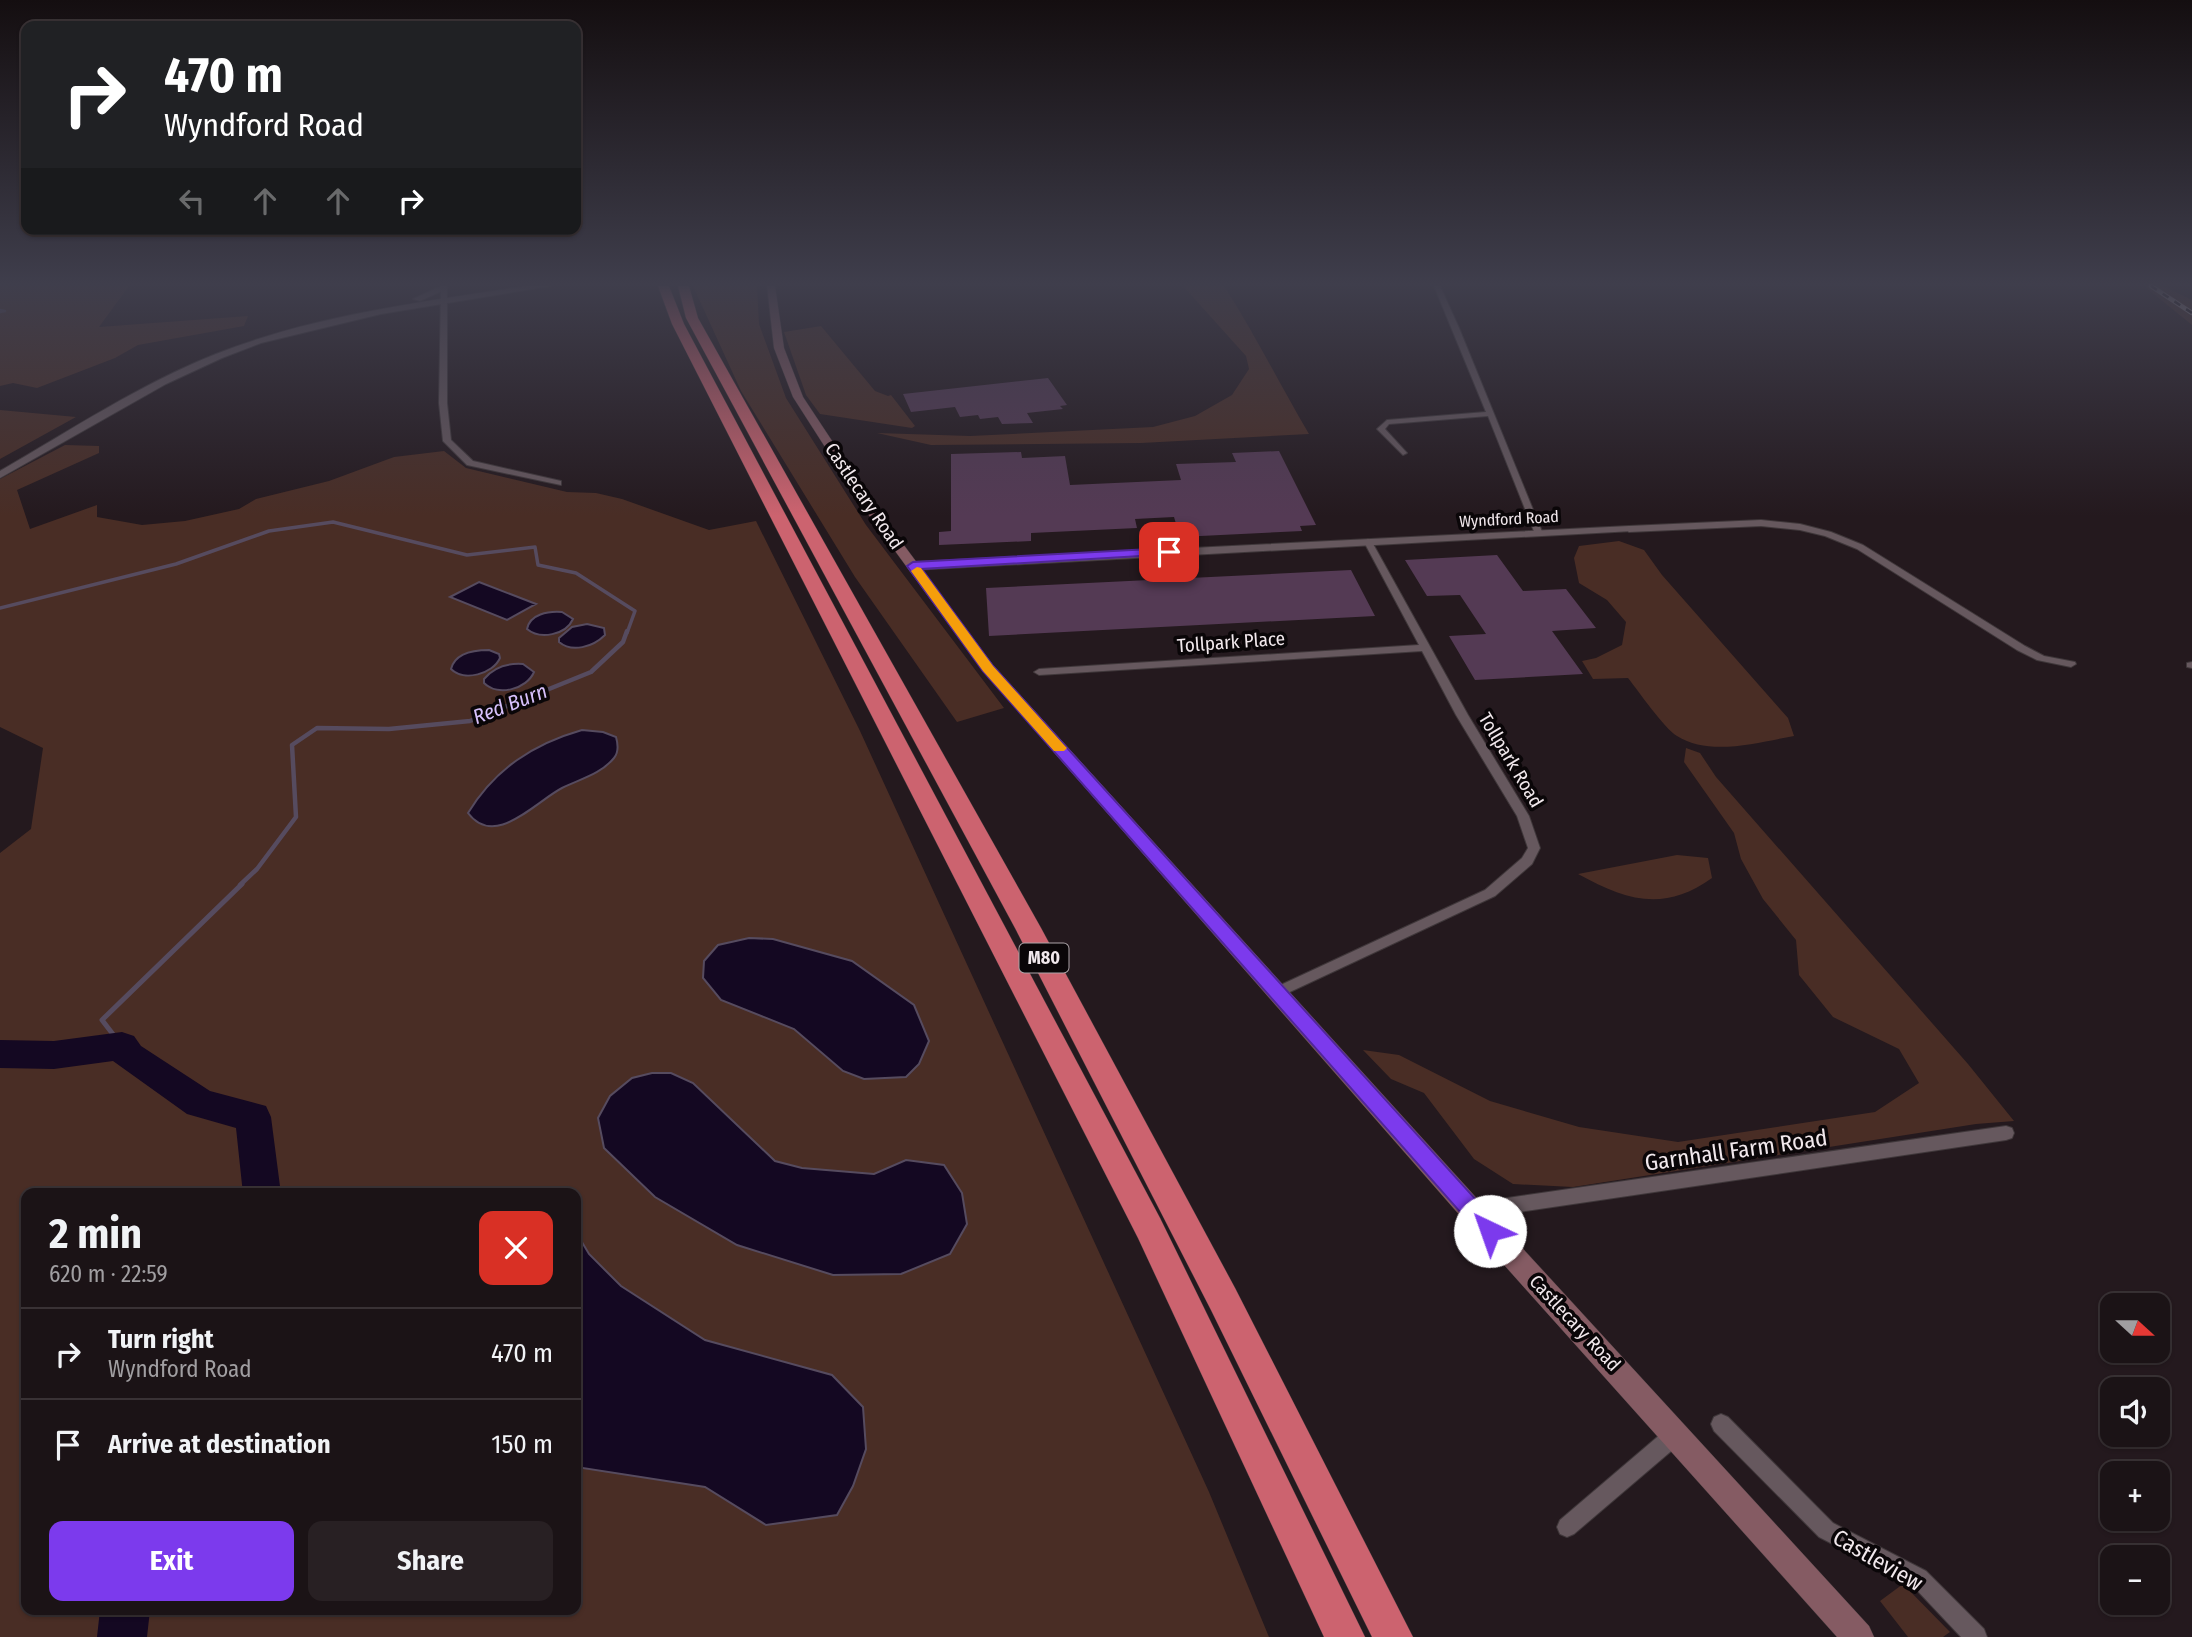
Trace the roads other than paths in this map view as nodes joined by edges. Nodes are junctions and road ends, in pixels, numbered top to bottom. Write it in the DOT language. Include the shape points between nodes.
graph roads {
  1 [pos="190,362"];
  2 [pos="205,362"];
  3 [pos="445,362"];
  4 [pos="698,362"];
  5 [pos="716,362"];
  6 [pos="785,362"];
  7 [pos="1469,362"];
  8 [pos="1491,414"];
  9 [pos="1403,453"];
  10 [pos="0,465"];
  11 [pos="0,475"];
  12 [pos="558,483"];
  13 [pos="1629,529"];
  14 [pos="1539,534"];
  15 [pos="1368,542"];
  16 [pos="913,566"];
  17 [pos="1426,648"];
  18 [pos="2070,664"];
  19 [pos="1039,672"];
  20 [pos="1277,993"];
  21 [pos="2006,1133"];
  22 [pos="1472,1211"];
  23 [pos="1721,1424"];
  24 [pos="1676,1434"];
  25 [pos="1567,1527"];
  26 [pos="1345,1637"];
  27 [pos="1393,1637"];
  28 [pos="1858,1637"];
  29 [pos="1976,1637"];
  1 -- 10 [label="street"];
  2 -- 11 [label="street"];
  3 -- 12 [label="street" via="447,441 470,463"];
  4 -- 26 [label="highway, M80" via="1149,1228"];
  5 -- 27 [label="highway, M80" via="1028,928"];
  6 -- 16 [label="main road, Castlecary Road" via="798,397"];
  7 -- 8 [label="street"];
  8 -- 9 [label="street" via="1387,422 1381,429"];
  8 -- 14 [label="street"];
  13 -- 14 [label="street, Wyndford Road"];
  13 -- 18 [label="street, Wyndford Road" via="1761,523 1828,534 1860,547 2021,648"];
  14 -- 15 [label="street, Wyndford Road"];
  15 -- 16 [label="street, Wyndford Road"];
  15 -- 17 [label="street, Tollpark Road"];
  16 -- 20 [label="main road, Castlecary Road" via="988,668"];
  17 -- 19 [label="street, Tollpark Place"];
  17 -- 20 [label="street, Tollpark Road" via="1523,816 1534,848 1527,861 1490,893"];
  20 -- 22 [label="main road, Castlecary Road"];
  21 -- 22 [label="street, Garnhall Farm Road"];
  22 -- 24 [label="main road, Castlecary Road"];
  23 -- 29 [label="street, Castleview" via="1826,1530 1919,1578"];
  24 -- 25 [label="street"];
  24 -- 28 [label="main road, Castlecary Road"];
}
